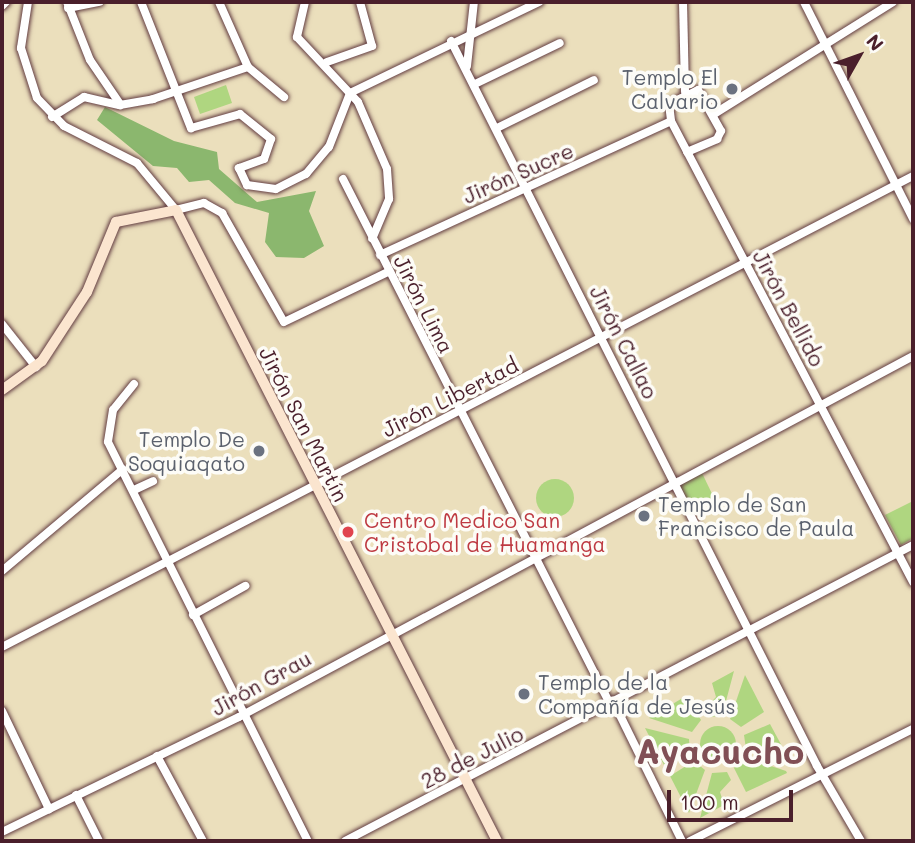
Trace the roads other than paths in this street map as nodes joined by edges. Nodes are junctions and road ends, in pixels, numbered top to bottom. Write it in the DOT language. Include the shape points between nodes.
graph roads {
  1 [pos="6,2"];
  2 [pos="28,2"];
  3 [pos="66,2"];
  4 [pos="99,2"];
  5 [pos="141,2"];
  6 [pos="219,2"];
  7 [pos="305,2"];
  8 [pos="360,2"];
  9 [pos="474,2"];
  10 [pos="539,2"];
  11 [pos="683,2"];
  12 [pos="804,2"];
  13 [pos="893,2"];
  14 [pos="2,6"];
  15 [pos="70,12"];
  16 [pos="475,30"];
  17 [pos="824,40"];
  18 [pos="451,41"];
  19 [pos="560,43"];
  20 [pos="327,62"];
  21 [pos="467,66"];
  22 [pos="248,67"];
  23 [pos="594,80"];
  24 [pos="475,84"];
  25 [pos="685,92"];
  26 [pos="350,93"];
  27 [pos="174,94"];
  28 [pos="284,97"];
  29 [pos="120,105"];
  30 [pos="715,114"];
  31 [pos="52,117"];
  32 [pos="671,121"];
  33 [pos="497,128"];
  34 [pos="687,152"];
  35 [pos="913,176"];
  36 [pos="343,179"];
  37 [pos="896,185"];
  38 [pos="528,190"];
  39 [pos="176,210"];
  40 [pos="913,219"];
  41 [pos="372,239"];
  42 [pos="380,256"];
  43 [pos="745,265"];
  44 [pos="388,272"];
  45 [pos="2,324"];
  46 [pos="602,338"];
  47 [pos="913,356"];
  48 [pos="36,366"];
  49 [pos="135,384"];
  50 [pos="2,390"];
  51 [pos="821,406"];
  52 [pos="460,413"];
  53 [pos="123,468"];
  54 [pos="153,481"];
  55 [pos="677,484"];
  56 [pos="315,487"];
  57 [pos="134,490"];
  58 [pos="913,545"];
  59 [pos="898,554"];
  60 [pos="534,558"];
  61 [pos="169,561"];
  62 [pos="2,571"];
  63 [pos="913,582"];
  64 [pos="245,586"];
  65 [pos="193,615"];
  66 [pos="389,634"];
  67 [pos="750,634"];
  68 [pos="2,647"];
  69 [pos="613,706"];
  70 [pos="2,710"];
  71 [pos="243,713"];
  72 [pos="913,729"];
  73 [pos="157,756"];
  74 [pos="823,772"];
  75 [pos="466,779"];
  76 [pos="76,795"];
  77 [pos="49,808"];
  78 [pos="2,832"];
  79 [pos="99,841"];
  80 [pos="203,841"];
  81 [pos="308,841"];
  82 [pos="345,841"];
  83 [pos="497,841"];
  84 [pos="682,841"];
  85 [pos="690,841"];
  86 [pos="861,841"];
  1 -- 14 [label="street"];
  2 -- 31 [label="street" via="21,48 25,73"];
  3 -- 15 [label="street"];
  4 -- 15 [label="street"];
  5 -- 27 [label="street"];
  6 -- 22 [label="street"];
  7 -- 20 [label="street" via="297,37"];
  8 -- 20 [label="street" via="372,46"];
  9 -- 16 [label="street"];
  10 -- 16 [label="street"];
  11 -- 25 [label="street"];
  12 -- 17 [label="street"];
  13 -- 17 [label="street"];
  15 -- 29 [label="street" via="100,78"];
  16 -- 18 [label="street"];
  16 -- 21 [label="street"];
  17 -- 30 [label="street"];
  17 -- 37 [label="street"];
  18 -- 21 [label="street, Jirón Callao"];
  18 -- 26 [label="street"];
  19 -- 24 [label="street"];
  20 -- 26 [label="street"];
  21 -- 24 [label="street, Jirón Callao"];
  22 -- 27 [label="street"];
  22 -- 28 [label="street"];
  23 -- 33 [label="street"];
  24 -- 33 [label="street, Jirón Callao"];
  25 -- 30 [label="street" via="698,90"];
  25 -- 32 [label="street" via="669,104"];
  26 -- 27 [label="street" via="329,147 306,174 276,189 241,181 239,168 271,150 267,134 235,114 191,128"];
  26 -- 41 [label="street" via="387,169 389,199"];
  27 -- 29 [label="street"];
  29 -- 31 [label="street" via="84,97"];
  30 -- 34 [label="street" via="717,139"];
  31 -- 39 [label="street" via="137,163"];
  32 -- 34 [label="street, Jirón Bellido"];
  32 -- 38 [label="street, Jirón Sucre"];
  33 -- 38 [label="street, Jirón Callao"];
  34 -- 43 [label="street, Jirón Bellido"];
  35 -- 37 [label="street, Jirón Libertad"];
  36 -- 41 [label="street, Jirón Lima"];
  37 -- 40 [label="street"];
  37 -- 43 [label="street, Jirón Libertad"];
  38 -- 42 [label="street, Jirón Sucre"];
  38 -- 46 [label="street, Jirón Callao"];
  39 -- 44 [label="street" via="204,203 222,212 284,322"];
  39 -- 48 [label="street" via="116,222 87,292"];
  39 -- 56 [label="street, Jirón San Martín"];
  41 -- 42 [label="street, Jirón Lima"];
  42 -- 44 [label="street, Jirón Lima"];
  43 -- 46 [label="street, Jirón Libertad"];
  43 -- 51 [label="street, Jirón Bellido"];
  44 -- 52 [label="street, Jirón Lima"];
  45 -- 48 [label="street"];
  46 -- 52 [label="street, Jirón Libertad"];
  46 -- 55 [label="street, Jirón Callao"];
  47 -- 51 [label="street, Jirón Grau"];
  48 -- 50 [label="street"];
  49 -- 53 [label="street" via="106,428"];
  51 -- 55 [label="street, Jirón Grau"];
  51 -- 59 [label="street, Jirón Bellido"];
  52 -- 56 [label="street, Jirón Libertad"];
  52 -- 60 [label="street, Jirón Lima"];
  53 -- 57 [label="street"];
  53 -- 62 [label="street"];
  54 -- 57 [label="street"];
  55 -- 60 [label="street, Jirón Grau"];
  55 -- 67 [label="street, Jirón Callao"];
  56 -- 61 [label="street, Jirón Libertad"];
  56 -- 66 [label="street, Jirón San Martín"];
  57 -- 61 [label="street"];
  58 -- 59 [label="street, 28 de Julio"];
  59 -- 63 [label="street, Jirón Bellido"];
  59 -- 67 [label="street, 28 de Julio"];
  60 -- 66 [label="street, Jirón Grau"];
  60 -- 69 [label="street, Jirón Lima"];
  61 -- 65 [label="street"];
  61 -- 68 [label="street, Jirón Libertad"];
  64 -- 65 [label="street"];
  65 -- 71 [label="street"];
  66 -- 71 [label="street, Jirón Grau"];
  66 -- 75 [label="street, Jirón San Martín"];
  67 -- 69 [label="street, 28 de Julio"];
  67 -- 74 [label="street, Jirón Callao"];
  69 -- 75 [label="street, 28 de Julio"];
  69 -- 84 [label="street, Jirón Lima"];
  70 -- 77 [label="street"];
  71 -- 73 [label="street, Jirón Grau"];
  71 -- 81 [label="street"];
  72 -- 74 [label="street"];
  73 -- 76 [label="street, Jirón Grau"];
  73 -- 80 [label="street"];
  74 -- 85 [label="street"];
  74 -- 86 [label="street, Jirón Callao"];
  75 -- 82 [label="street, 28 de Julio"];
  75 -- 83 [label="street, Jirón San Martín"];
  76 -- 77 [label="street, Jirón Grau"];
  76 -- 79 [label="street"];
  77 -- 78 [label="street, Jirón Grau"];
}
